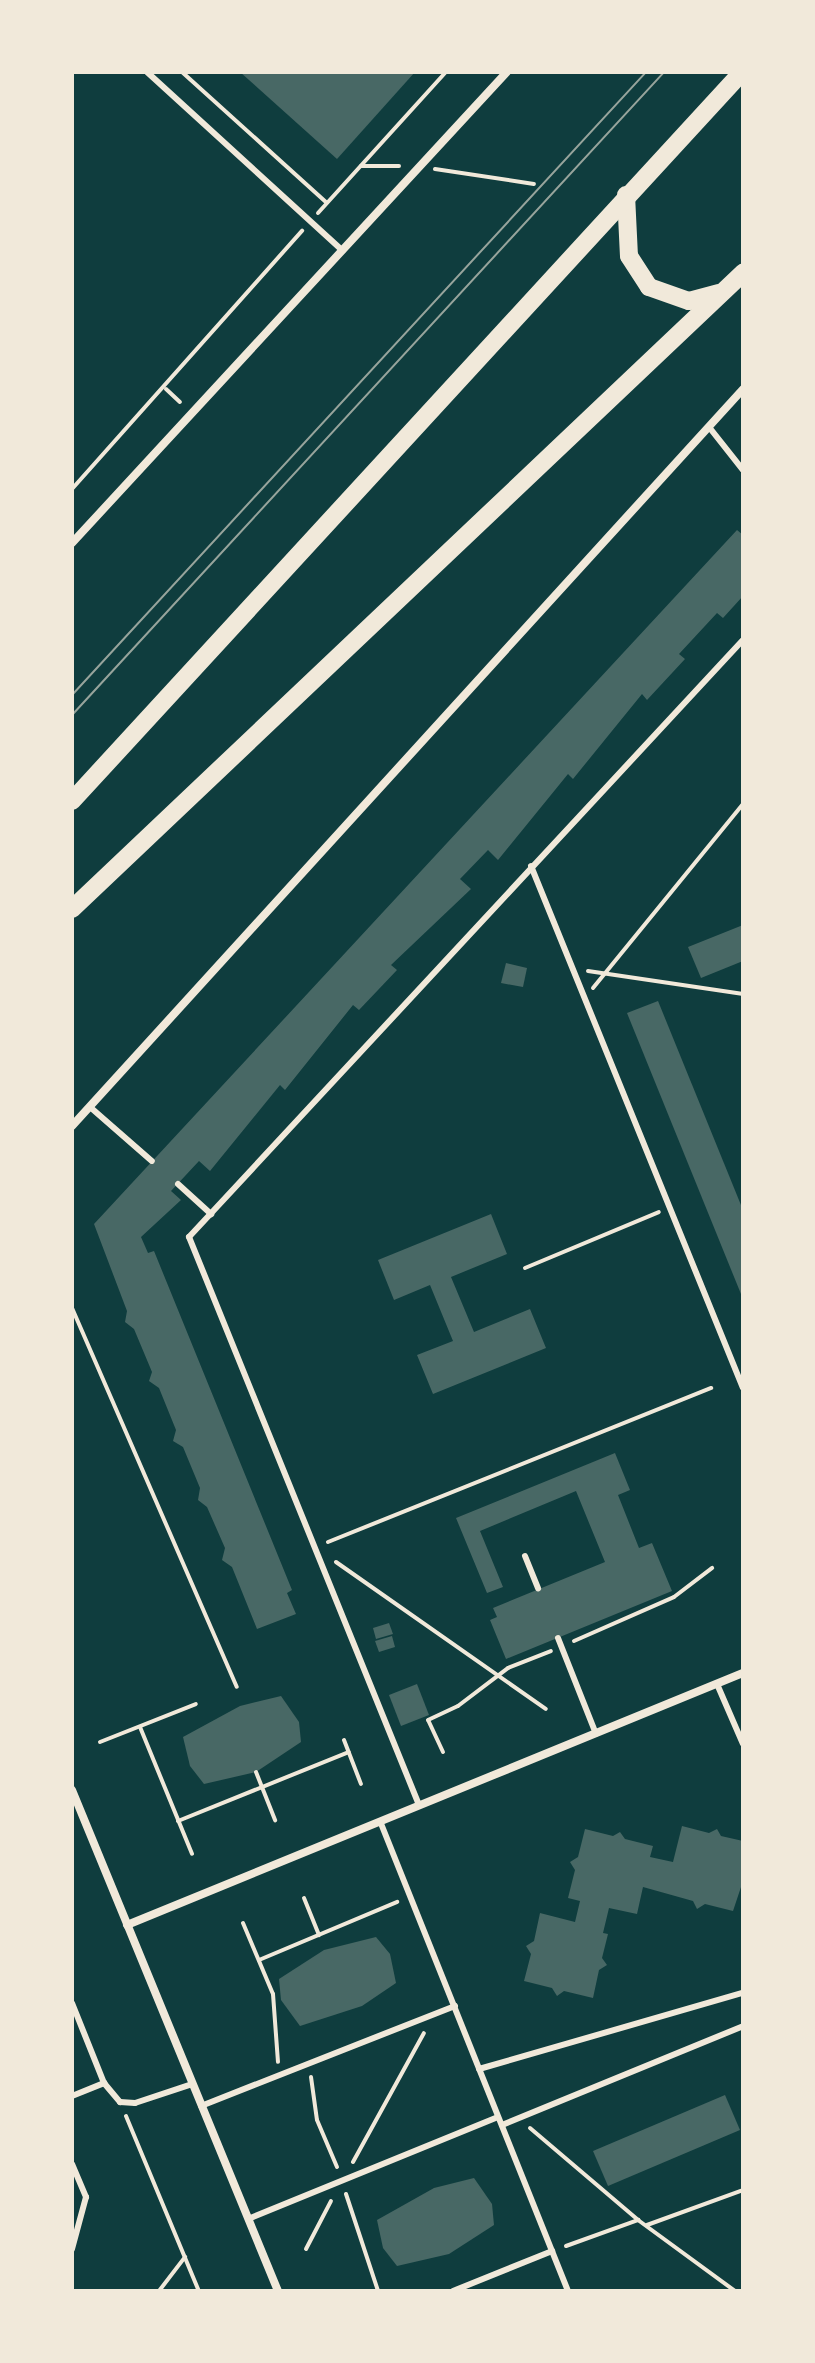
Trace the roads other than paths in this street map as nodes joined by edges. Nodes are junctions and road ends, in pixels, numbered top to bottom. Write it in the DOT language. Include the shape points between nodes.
graph roads {
  1 [pos="147,72"];
  2 [pos="507,72"];
  3 [pos="742,72"];
  4 [pos="626,195"];
  5 [pos="343,251"];
  6 [pos="743,273"];
  7 [pos="723,292"];
  8 [pos="742,393"];
  9 [pos="709,427"];
  10 [pos="743,470"];
  11 [pos="72,543"];
  12 [pos="743,640"];
  13 [pos="72,801"];
  14 [pos="531,866"];
  15 [pos="72,909"];
  16 [pos="90,1107"];
  17 [pos="72,1126"];
  18 [pos="152,1161"];
  19 [pos="178,1184"];
  20 [pos="211,1214"];
  21 [pos="743,1388"];
  22 [pos="525,1556"];
  23 [pos="538,1589"];
  24 [pos="558,1638"];
  25 [pos="743,1673"];
  26 [pos="717,1684"];
  27 [pos="596,1734"];
  28 [pos="743,1744"];
  29 [pos="72,1790"];
  30 [pos="419,1805"];
  31 [pos="380,1821"];
  32 [pos="127,1925"];
  33 [pos="743,1993"];
  34 [pos="72,2003"];
  35 [pos="455,2006"];
  36 [pos="743,2026"];
  37 [pos="479,2069"];
  38 [pos="104,2083"];
  39 [pos="192,2084"];
  40 [pos="72,2096"];
  41 [pos="201,2106"];
  42 [pos="498,2117"];
  43 [pos="502,2125"];
  44 [pos="72,2164"];
  45 [pos="248,2219"];
  46 [pos="72,2249"];
  47 [pos="552,2251"];
  48 [pos="278,2291"];
  49 [pos="453,2291"];
  50 [pos="568,2291"];
  1 -- 5 [label="lane"];
  2 -- 5 [label="street"];
  3 -- 4 [label="main road"];
  4 -- 7 [label="main road" via="629,256 649,287 689,301"];
  4 -- 13 [label="main road"];
  5 -- 11 [label="street"];
  6 -- 7 [label="main road"];
  7 -- 15 [label="main road"];
  8 -- 9 [label="street"];
  9 -- 10 [label="lane"];
  9 -- 16 [label="street"];
  12 -- 14 [label="lane"];
  14 -- 20 [label="lane"];
  14 -- 21 [label="lane"];
  16 -- 17 [label="street"];
  16 -- 18 [label="lane"];
  19 -- 20 [label="lane"];
  20 -- 30 [label="lane" via="189,1237"];
  22 -- 23 [label="lane"];
  24 -- 27 [label="lane"];
  25 -- 26 [label="street"];
  26 -- 27 [label="street"];
  26 -- 28 [label="lane"];
  27 -- 30 [label="street"];
  29 -- 32 [label="street"];
  30 -- 31 [label="street"];
  31 -- 32 [label="street"];
  31 -- 35 [label="lane"];
  32 -- 39 [label="street"];
  33 -- 37 [label="lane"];
  34 -- 38 [label="lane"];
  35 -- 37 [label="lane"];
  35 -- 41 [label="lane"];
  36 -- 43 [label="lane"];
  37 -- 42 [label="lane"];
  38 -- 39 [label="lane" via="120,2102 135,2103"];
  38 -- 40 [label="lane"];
  39 -- 41 [label="street"];
  41 -- 45 [label="street"];
  42 -- 43 [label="lane"];
  42 -- 45 [label="lane"];
  43 -- 47 [label="lane"];
  44 -- 46 [label="lane" via="86,2197"];
  45 -- 48 [label="street"];
  47 -- 49 [label="lane"];
  47 -- 50 [label="lane"];
}
